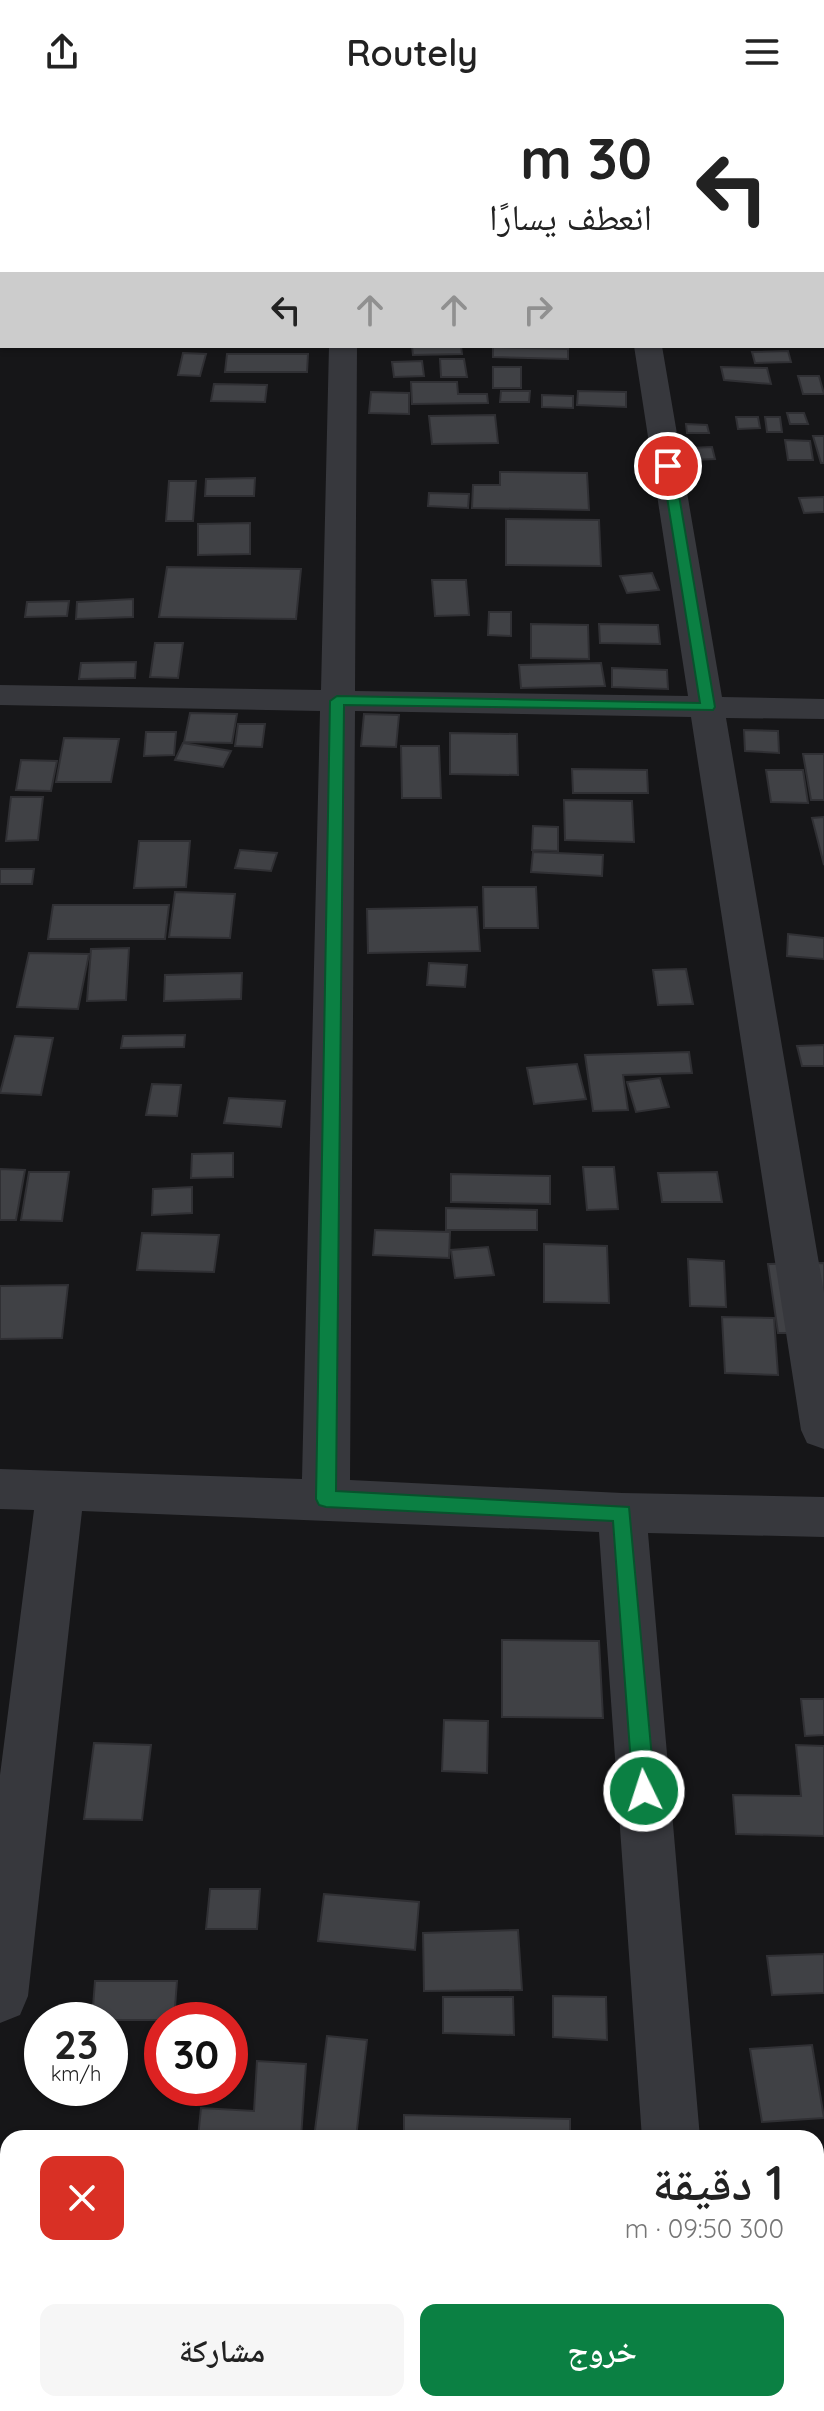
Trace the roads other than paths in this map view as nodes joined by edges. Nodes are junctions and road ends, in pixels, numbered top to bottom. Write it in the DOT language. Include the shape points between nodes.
graph roads {
  1 [pos="343,348"];
  2 [pos="648,348"];
  3 [pos="0,695"];
  4 [pos="337,701"];
  5 [pos="708,707"];
  6 [pos="824,709"];
  7 [pos="824,1430"];
  8 [pos="0,1489"];
  9 [pos="60,1492"];
  10 [pos="326,1499"];
  11 [pos="622,1513"];
  12 [pos="824,1517"];
  13 [pos="0,1996"];
  14 [pos="670,2130"];
  1 -- 4 [label="street"];
  2 -- 5 [label="street"];
  3 -- 4 [label="street"];
  4 -- 5 [label="street"];
  4 -- 10 [label="street"];
  5 -- 6 [label="street"];
  5 -- 7 [label="street"];
  8 -- 9 [label="street"];
  9 -- 10 [label="street"];
  9 -- 13 [label="street"];
  10 -- 11 [label="street"];
  11 -- 12 [label="street"];
  11 -- 14 [label="street"];
}
